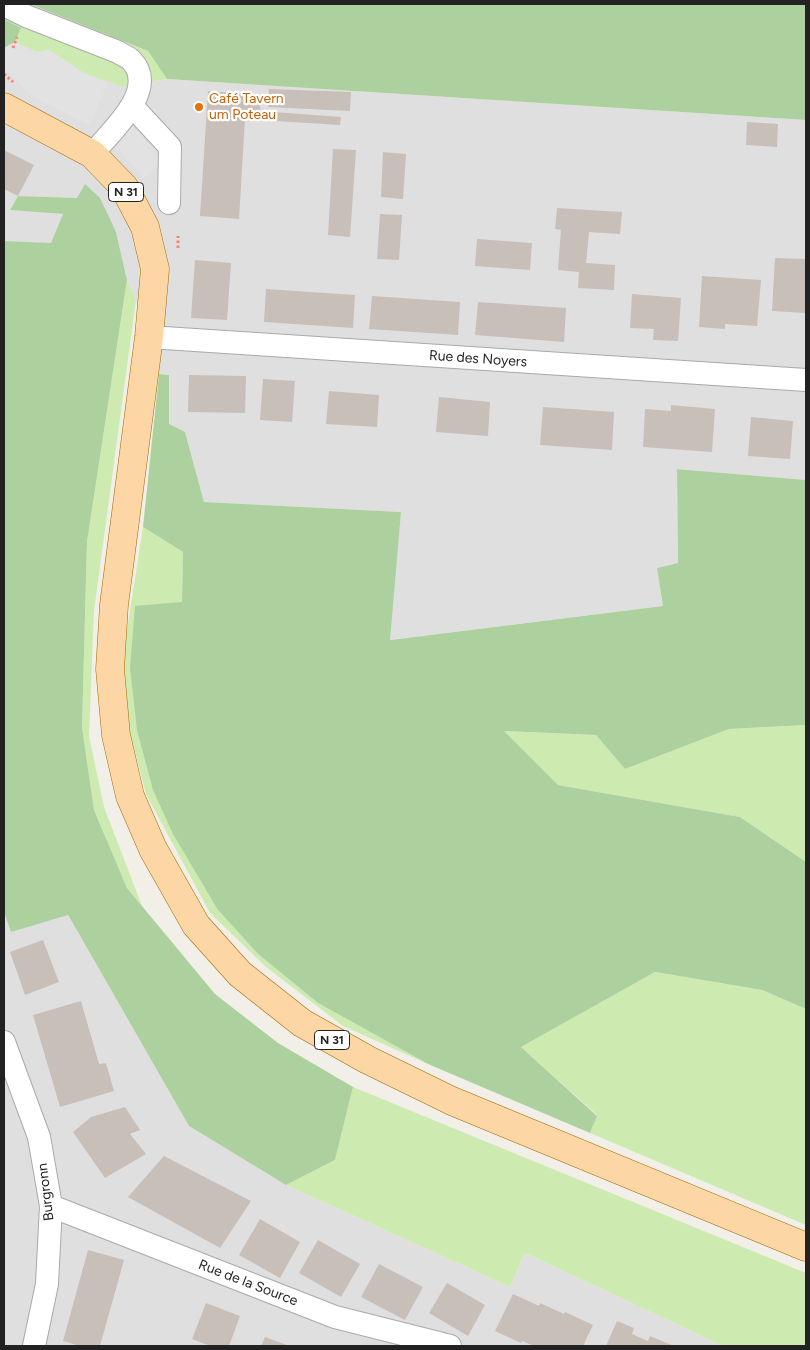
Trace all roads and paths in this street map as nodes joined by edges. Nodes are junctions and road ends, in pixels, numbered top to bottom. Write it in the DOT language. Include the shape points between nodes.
graph roads {
  1 [pos="4,5"];
  2 [pos="132,106"];
  3 [pos="4,108"];
  4 [pos="92,154"];
  5 [pos="169,203"];
  6 [pos="149,337"];
  7 [pos="806,380"];
  8 [pos="4,1042"];
  9 [pos="51,1206"];
  10 [pos="806,1247"];
  11 [pos="34,1346"];
  12 [pos="450,1346"];
  1 -- 2 [label="street" via="118,52 132,61 140,75 140,91"];
  2 -- 4 [label="street"];
  2 -- 5 [label="street" via="170,147"];
  3 -- 4 [label="main road, N 31"];
  4 -- 6 [label="main road, N 31" via="124,187 145,227 155,269"];
  6 -- 7 [label="street, Rue des Noyers"];
  6 -- 10 [label="main road, N 31" via="114,605 110,669 116,735 130,796 153,849 196,925 240,974 302,1023 368,1060 452,1101"];
  8 -- 9 [label="street, Burgronn" via="38,1137"];
  9 -- 11 [label="street, Burgronn" via="47,1284"];
  9 -- 12 [label="street, Rue de la Source" via="336,1317"];
}
